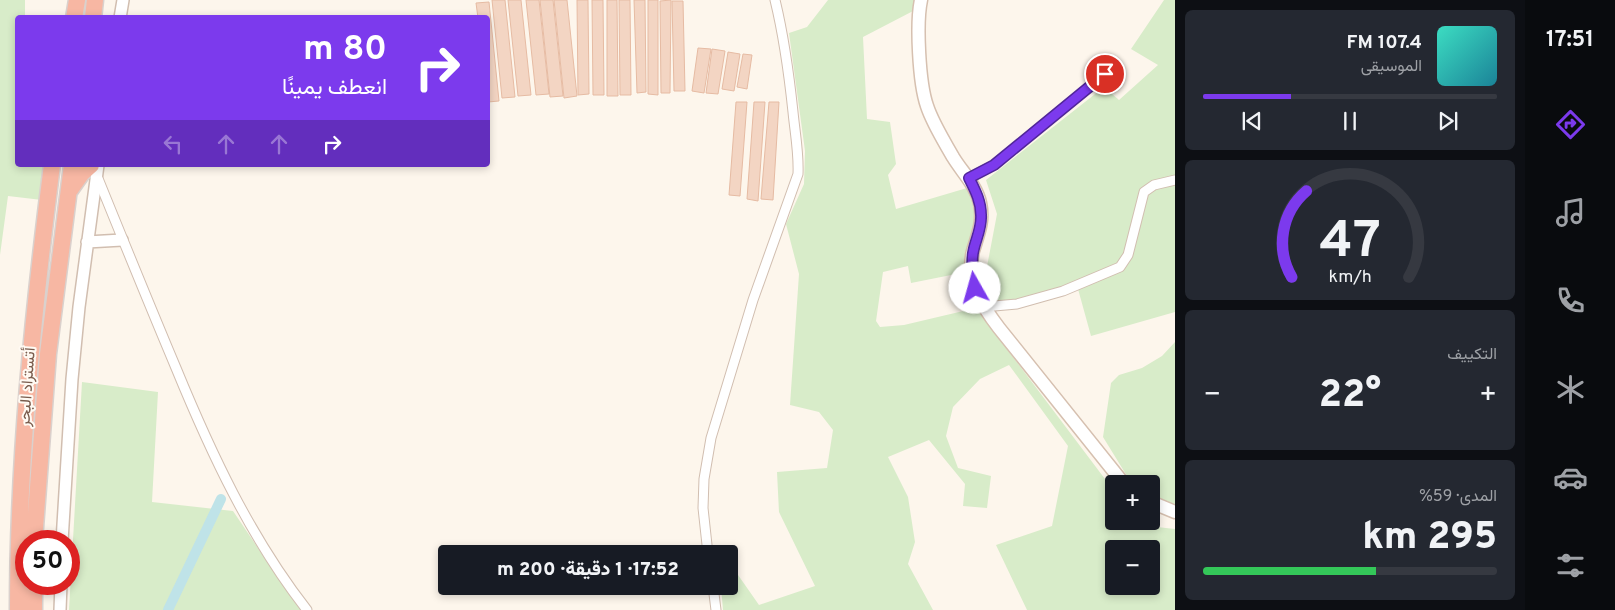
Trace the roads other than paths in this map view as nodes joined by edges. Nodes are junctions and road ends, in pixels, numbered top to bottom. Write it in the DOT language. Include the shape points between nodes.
graph roads {
  1 [pos="77,0"];
  2 [pos="95,0"];
  3 [pos="123,0"];
  4 [pos="775,0"];
  5 [pos="922,0"];
  6 [pos="74,15"];
  7 [pos="93,15"];
  8 [pos="120,15"];
  9 [pos="1105,74"];
  10 [pos="52,167"];
  11 [pos="72,167"];
  12 [pos="95,169"];
  13 [pos="969,178"];
  14 [pos="1175,180"];
  15 [pos="69,192"];
  16 [pos="122,240"];
  17 [pos="87,242"];
  18 [pos="984,307"];
  19 [pos="1117,475"];
  20 [pos="1160,506"];
  21 [pos="1175,512"];
  22 [pos="35,530"];
  23 [pos="63,530"];
  24 [pos="707,545"];
  25 [pos="34,595"];
  26 [pos="61,595"];
  27 [pos="714,595"];
  28 [pos="18,610"];
  29 [pos="34,610"];
  30 [pos="60,610"];
  31 [pos="308,610"];
  32 [pos="716,610"];
  1 -- 6 [label="highway"];
  2 -- 7 [label="highway"];
  3 -- 8 [label="street"];
  4 -- 24 [label="street" via="791,88 798,174 753,300 711,438 704,479"];
  5 -- 13 [label="main road" via="918,34 926,104 955,159"];
  9 -- 13 [label="street" via="994,165"];
  10 -- 28 [label="highway, أتستراد البحر" via="30,365 18,529"];
  11 -- 15 [label="highway, أتستراد البحر"];
  12 -- 15 [label="highway" via="76,181"];
  12 -- 16 [label="street"];
  12 -- 17 [label="street"];
  13 -- 18 [label="main road" via="980,201 982,216 972,271 975,288"];
  14 -- 18 [label="street" via="1154,185 1144,192 1128,255 1120,267 1063,291 1017,304"];
  15 -- 22 [label="highway, أتستراد البحر" via="48,354"];
  16 -- 17 [label="street"];
  16 -- 31 [label="street" via="207,442 239,506 283,578"];
  17 -- 23 [label="street" via="72,379"];
  18 -- 19 [label="main road"];
  20 -- 21 [label="main road"];
  25 -- 29 [label="highway"];
  26 -- 30 [label="street"];
  27 -- 32 [label="street"];
}
